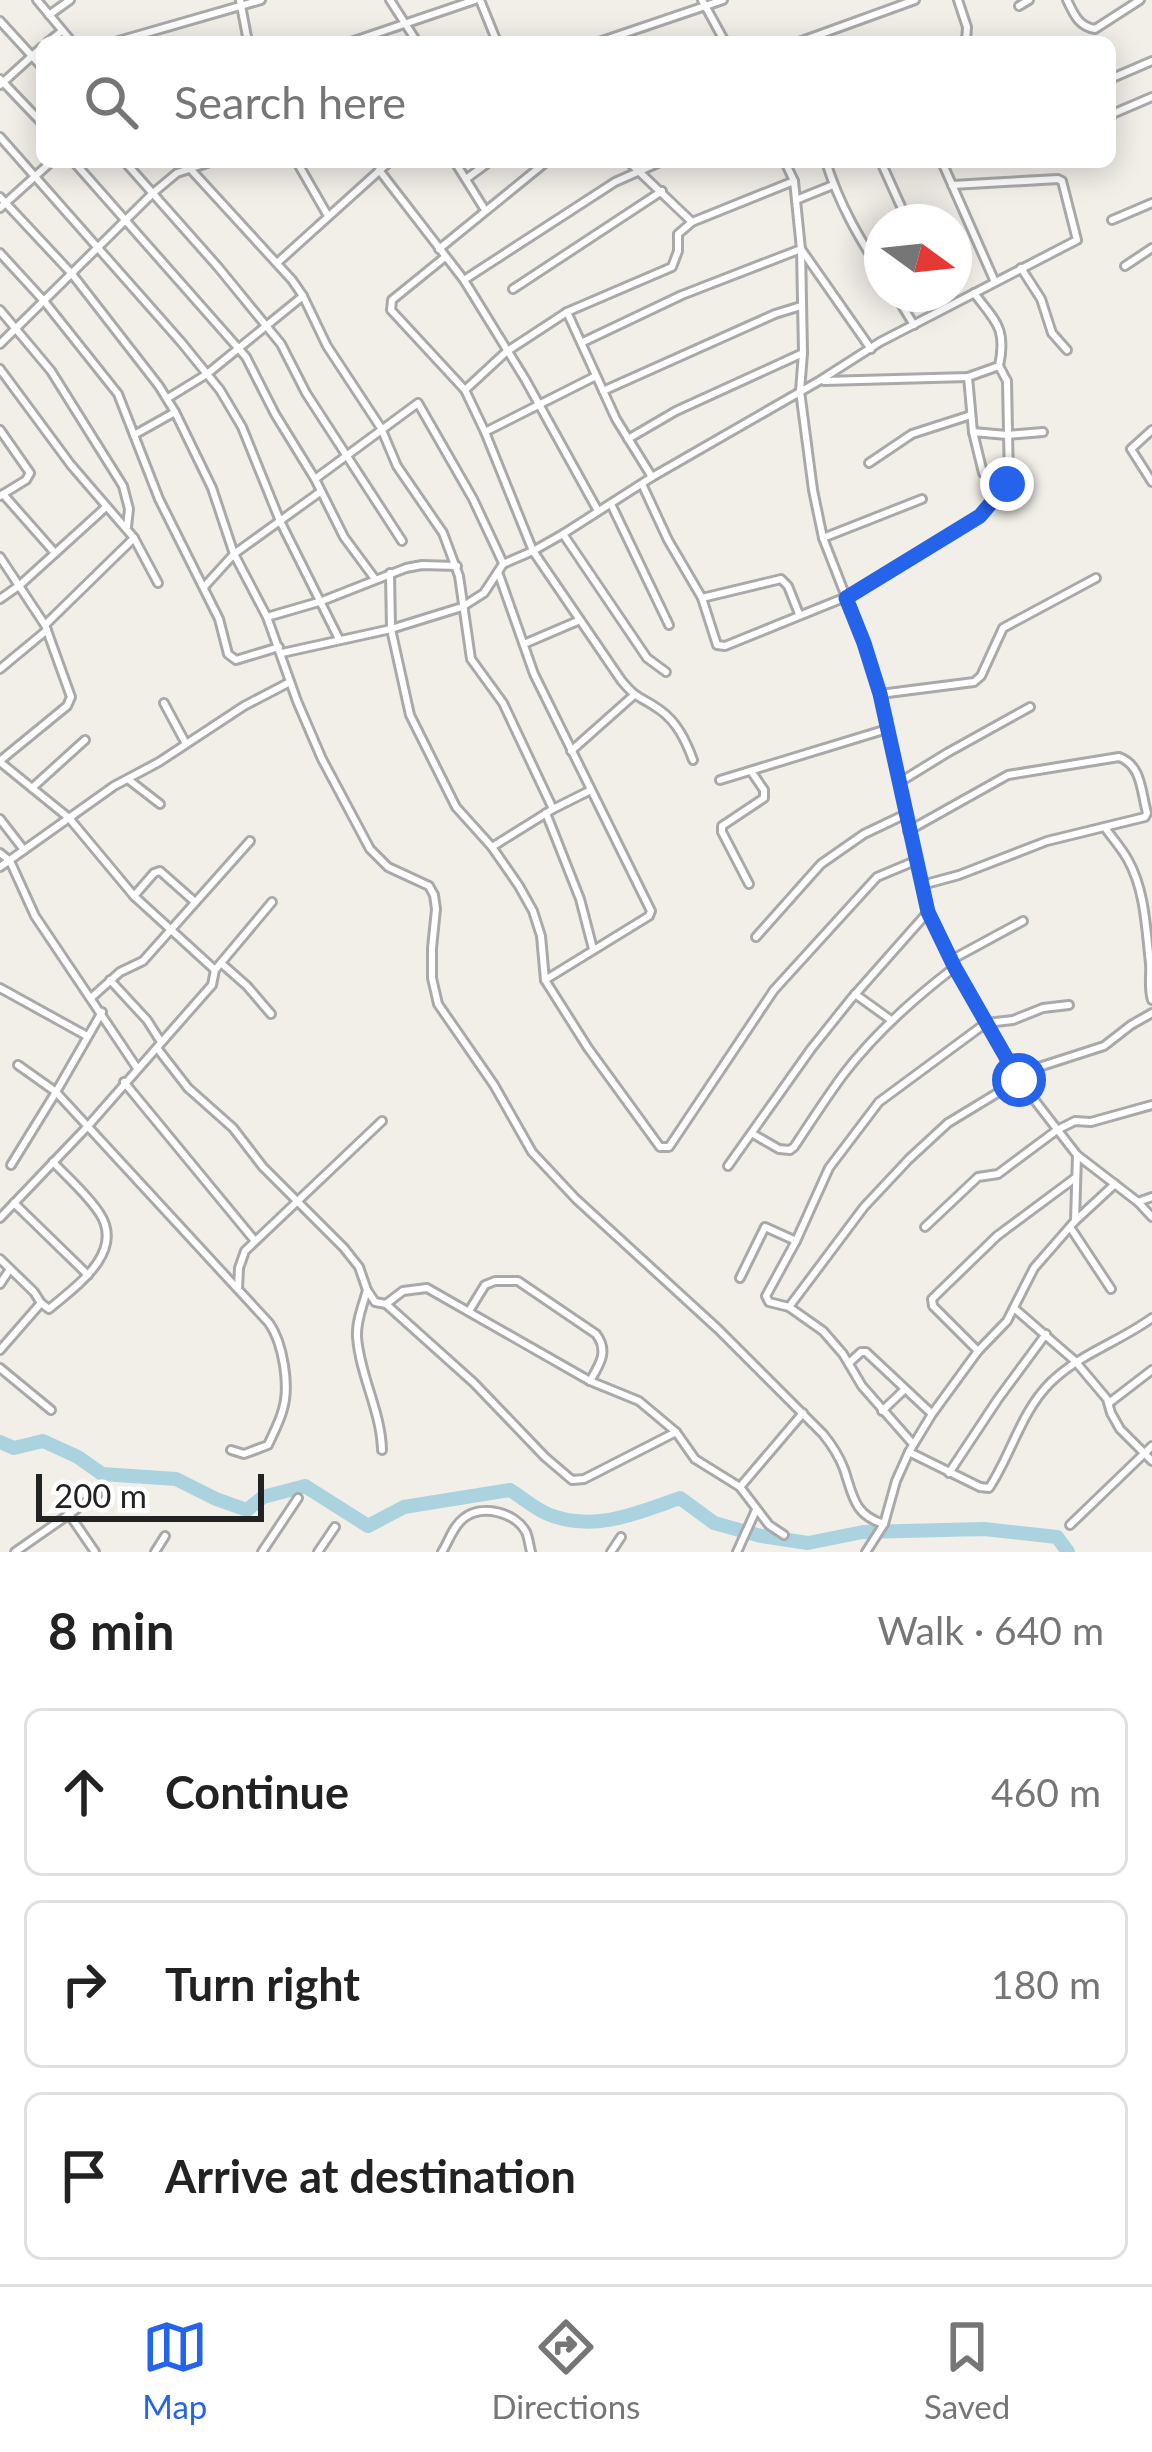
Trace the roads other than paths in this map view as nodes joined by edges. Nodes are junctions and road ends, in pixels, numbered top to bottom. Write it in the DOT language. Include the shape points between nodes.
graph roads {
  1 [pos="37,0"];
  2 [pos="70,0"];
  3 [pos="261,0"];
  4 [pos="390,0"];
  5 [pos="477,0"];
  6 [pos="723,0"];
  7 [pos="915,0"];
  8 [pos="958,0"];
  9 [pos="1029,0"];
  10 [pos="1067,0"];
  11 [pos="1140,0"];
  12 [pos="240,3"];
  13 [pos="705,3"];
  14 [pos="1019,6"];
  15 [pos="49,15"];
  16 [pos="0,21"];
  17 [pos="406,24"];
  18 [pos="62,31"];
  19 [pos="56,36"];
  20 [pos="67,36"];
  21 [pos="134,36"];
  22 [pos="247,36"];
  23 [pos="369,36"];
  24 [pos="413,36"];
  25 [pos="494,36"];
  26 [pos="615,36"];
  27 [pos="722,36"];
  28 [pos="816,36"];
  29 [pos="966,36"];
  30 [pos="36,53"];
  31 [pos="32,56"];
  32 [pos="36,61"];
  33 [pos="1152,61"];
  34 [pos="1116,76"];
  35 [pos="1,82"];
  36 [pos="1152,97"];
  37 [pos="1116,112"];
  38 [pos="36,117"];
  39 [pos="0,136"];
  40 [pos="45,168"];
  41 [pos="79,168"];
  42 [pos="129,168"];
  43 [pos="182,168"];
  44 [pos="189,168"];
  45 [pos="300,168"];
  46 [pos="382,168"];
  47 [pos="459,168"];
  48 [pos="481,168"];
  49 [pos="538,168"];
  50 [pos="635,168"];
  51 [pos="645,168"];
  52 [pos="788,168"];
  53 [pos="828,168"];
  54 [pos="884,168"];
  55 [pos="945,168"];
  56 [pos="379,170"];
  57 [pos="638,171"];
  58 [pos="37,176"];
  59 [pos="466,179"];
  60 [pos="794,181"];
  61 [pos="833,185"];
  62 [pos="952,185"];
  63 [pos="662,191"];
  64 [pos="152,193"];
  65 [pos="796,200"];
  66 [pos="2,202"];
  67 [pos="1152,203"];
  68 [pos="900,204"];
  69 [pos="486,210"];
  70 [pos="328,216"];
  71 [pos="126,219"];
  72 [pos="1112,220"];
  73 [pos="692,222"];
  74 [pos="864,246"];
  75 [pos="98,247"];
  76 [pos="1152,248"];
  77 [pos="801,249"];
  78 [pos="0,253"];
  79 [pos="442,253"];
  80 [pos="277,263"];
  81 [pos="1125,266"];
  82 [pos="1021,268"];
  83 [pos="72,274"];
  84 [pos="464,280"];
  85 [pos="995,282"];
  86 [pos="513,289"];
  87 [pos="974,293"];
  88 [pos="303,296"];
  89 [pos="44,301"];
  90 [pos="801,305"];
  91 [pos="0,310"];
  92 [pos="567,312"];
  93 [pos="906,312"];
  94 [pos="939,312"];
  95 [pos="266,324"];
  96 [pos="914,325"];
  97 [pos="16,327"];
  98 [pos="583,342"];
  99 [pos="0,344"];
  100 [pos="237,348"];
  101 [pos="871,349"];
  102 [pos="1067,350"];
  103 [pos="506,352"];
  104 [pos="803,353"];
  105 [pos="999,366"];
  106 [pos="0,369"];
  107 [pos="207,374"];
  108 [pos="596,376"];
  109 [pos="968,377"];
  110 [pos="819,382"];
  111 [pos="465,390"];
  112 [pos="604,391"];
  113 [pos="800,391"];
  114 [pos="166,399"];
  115 [pos="538,403"];
  116 [pos="175,412"];
  117 [pos="970,415"];
  118 [pos="381,428"];
  119 [pos="0,430"];
  120 [pos="1152,430"];
  121 [pos="485,432"];
  122 [pos="1043,432"];
  123 [pos="973,433"];
  124 [pos="134,435"];
  125 [pos="1007,435"];
  126 [pos="628,439"];
  127 [pos="347,454"];
  128 [pos="869,464"];
  129 [pos="983,473"];
  130 [pos="652,477"];
  131 [pos="315,479"];
  132 [pos="1152,482"];
  133 [pos="642,484"];
  134 [pos="320,492"];
  135 [pos="2,495"];
  136 [pos="922,499"];
  137 [pos="610,504"];
  138 [pos="106,507"];
  139 [pos="598,511"];
  140 [pos="280,521"];
  141 [pos="127,527"];
  142 [pos="563,534"];
  143 [pos="134,538"];
  144 [pos="823,538"];
  145 [pos="402,541"];
  146 [pos="533,551"];
  147 [pos="55,553"];
  148 [pos="234,554"];
  149 [pos="0,556"];
  150 [pos="457,566"];
  151 [pos="501,568"];
  152 [pos="390,573"];
  153 [pos="1096,578"];
  154 [pos="375,579"];
  155 [pos="158,584"];
  156 [pos="20,585"];
  157 [pos="204,587"];
  158 [pos="702,598"];
  159 [pos="846,598"];
  160 [pos="0,599"];
  161 [pos="322,601"];
  162 [pos="462,607"];
  163 [pos="799,614"];
  164 [pos="267,617"];
  165 [pos="580,620"];
  166 [pos="669,626"];
  167 [pos="46,628"];
  168 [pos="392,629"];
  169 [pos="339,639"];
  170 [pos="524,644"];
  171 [pos="280,650"];
  172 [pos="0,669"];
  173 [pos="666,672"];
  174 [pos="290,682"];
  175 [pos="880,694"];
  176 [pos="633,696"];
  177 [pos="164,703"];
  178 [pos="1030,707"];
  179 [pos="887,729"];
  180 [pos="85,740"];
  181 [pos="185,743"];
  182 [pos="571,751"];
  183 [pos="693,760"];
  184 [pos="0,761"];
  185 [pos="751,771"];
  186 [pos="129,780"];
  187 [pos="720,780"];
  188 [pos="900,782"];
  189 [pos="32,788"];
  190 [pos="591,790"];
  191 [pos="544,792"];
  192 [pos="567,801"];
  193 [pos="160,804"];
  194 [pos="549,811"];
  195 [pos="906,814"];
  196 [pos="69,818"];
  197 [pos="0,819"];
  198 [pos="1106,829"];
  199 [pos="908,831"];
  200 [pos="250,841"];
  201 [pos="491,848"];
  202 [pos="24,850"];
  203 [pos="0,854"];
  204 [pos="10,861"];
  205 [pos="915,861"];
  206 [pos="0,867"];
  207 [pos="749,884"];
  208 [pos="922,885"];
  209 [pos="134,896"];
  210 [pos="195,902"];
  211 [pos="272,902"];
  212 [pos="928,912"];
  213 [pos="1023,921"];
  214 [pos="171,930"];
  215 [pos="756,938"];
  216 [pos="593,949"];
  217 [pos="953,964"];
  218 [pos="218,967"];
  219 [pos="110,980"];
  220 [pos="545,980"];
  221 [pos="0,988"];
  222 [pos="855,994"];
  223 [pos="91,998"];
  224 [pos="1152,1000"];
  225 [pos="1069,1005"];
  226 [pos="101,1012"];
  227 [pos="1152,1013"];
  228 [pos="271,1014"];
  229 [pos="891,1020"];
  230 [pos="986,1023"];
  231 [pos="87,1036"];
  232 [pos="159,1045"];
  233 [pos="18,1065"];
  234 [pos="137,1068"];
  235 [pos="1019,1080"];
  236 [pos="124,1082"];
  237 [pos="56,1092"];
  238 [pos="1152,1105"];
  239 [pos="382,1121"];
  240 [pos="88,1126"];
  241 [pos="1057,1130"];
  242 [pos="752,1134"];
  243 [pos="1077,1155"];
  244 [pos="53,1162"];
  245 [pos="11,1165"];
  246 [pos="728,1166"];
  247 [pos="1075,1178"];
  248 [pos="1115,1184"];
  249 [pos="1152,1197"];
  250 [pos="296,1201"];
  251 [pos="1138,1202"];
  252 [pos="14,1204"];
  253 [pos="1152,1217"];
  254 [pos="0,1218"];
  255 [pos="1073,1224"];
  256 [pos="926,1227"];
  257 [pos="796,1240"];
  258 [pos="256,1242"];
  259 [pos="0,1259"];
  260 [pos="10,1269"];
  261 [pos="88,1275"];
  262 [pos="740,1278"];
  263 [pos="0,1284"];
  264 [pos="238,1288"];
  265 [pos="1111,1289"];
  266 [pos="368,1290"];
  267 [pos="41,1304"];
  268 [pos="386,1304"];
  269 [pos="789,1307"];
  270 [pos="1013,1308"];
  271 [pos="470,1311"];
  272 [pos="1152,1318"];
  273 [pos="1024,1319"];
  274 [pos="1007,1321"];
  275 [pos="1046,1334"];
  276 [pos="1,1344"];
  277 [pos="978,1351"];
  278 [pos="1076,1361"];
  279 [pos="849,1363"];
  280 [pos="0,1368"];
  281 [pos="1152,1370"];
  282 [pos="590,1381"];
  283 [pos="905,1389"];
  284 [pos="1109,1402"];
  285 [pos="51,1410"];
  286 [pos="882,1411"];
  287 [pos="803,1413"];
  288 [pos="932,1414"];
  289 [pos="676,1432"];
  290 [pos="1152,1446"];
  291 [pos="911,1448"];
  292 [pos="231,1450"];
  293 [pos="382,1450"];
  294 [pos="1143,1453"];
  295 [pos="1152,1461"];
  296 [pos="949,1473"];
  297 [pos="740,1487"];
  298 [pos="98,1494"];
  299 [pos="298,1498"];
  300 [pos="756,1510"];
  301 [pos="68,1514"];
  302 [pos="884,1524"];
  303 [pos="1070,1525"];
  304 [pos="335,1527"];
  305 [pos="784,1535"];
  306 [pos="164,1536"];
  307 [pos="621,1537"];
  308 [pos="15,1552"];
  309 [pos="95,1552"];
  310 [pos="155,1552"];
  311 [pos="262,1552"];
  312 [pos="317,1552"];
  313 [pos="442,1552"];
  314 [pos="531,1552"];
  315 [pos="611,1552"];
  316 [pos="737,1552"];
  317 [pos="866,1552"];
  1 -- 15 [label="street"];
  2 -- 15 [label="street"];
  3 -- 12 [label="street"];
  4 -- 17 [label="street"];
  5 -- 17 [label="street"];
  5 -- 25 [label="street"];
  6 -- 13 [label="street"];
  7 -- 28 [label="street"];
  8 -- 29 [label="street"];
  9 -- 14 [label="street"];
  10 -- 11 [label="street" via="1077,20 1095,28"];
  12 -- 21 [label="street"];
  12 -- 22 [label="street"];
  13 -- 26 [label="street"];
  13 -- 27 [label="street"];
  15 -- 18 [label="street"];
  16 -- 31 [label="street"];
  17 -- 23 [label="street"];
  17 -- 24 [label="street"];
  18 -- 19 [label="street"];
  18 -- 20 [label="street"];
  30 -- 31 [label="street"];
  31 -- 32 [label="street"];
  31 -- 35 [label="street"];
  33 -- 34 [label="street"];
  35 -- 38 [label="street"];
  36 -- 37 [label="street"];
  39 -- 58 [label="street"];
  40 -- 58 [label="street"];
  41 -- 71 [label="street"];
  42 -- 64 [label="street"];
  43 -- 64 [label="street"];
  44 -- 80 [label="street"];
  45 -- 70 [label="street"];
  46 -- 56 [label="street"];
  47 -- 59 [label="street"];
  48 -- 59 [label="street"];
  49 -- 69 [label="street"];
  50 -- 57 [label="street"];
  51 -- 57 [label="street"];
  52 -- 60 [label="street"];
  53 -- 61 [label="street"];
  54 -- 68 [label="street"];
  55 -- 62 [label="street"];
  56 -- 70 [label="street"];
  56 -- 79 [label="street"];
  57 -- 63 [label="street"];
  57 -- 84 [label="street"];
  58 -- 66 [label="street"];
  58 -- 75 [label="street"];
  59 -- 69 [label="street"];
  60 -- 65 [label="street"];
  60 -- 73 [label="street"];
  61 -- 65 [label="street"];
  61 -- 74 [label="street"];
  62 -- 82 [label="street" via="1062,181 1077,240"];
  62 -- 85 [label="street"];
  63 -- 73 [label="street"];
  63 -- 86 [label="street"];
  64 -- 71 [label="street"];
  64 -- 95 [label="street"];
  65 -- 77 [label="street"];
  66 -- 83 [label="street"];
  67 -- 72 [label="street"];
  69 -- 79 [label="street"];
  70 -- 80 [label="street"];
  71 -- 75 [label="street"];
  71 -- 100 [label="street"];
  73 -- 92 [label="street" via="678,234 672,267"];
  75 -- 83 [label="street"];
  75 -- 107 [label="street"];
  76 -- 81 [label="street"];
  77 -- 90 [label="street"];
  77 -- 98 [label="street"];
  77 -- 101 [label="street"];
  78 -- 89 [label="street"];
  79 -- 84 [label="street"];
  79 -- 111 [label="street" via="390,305"];
  80 -- 88 [label="street"];
  82 -- 85 [label="street"];
  82 -- 102 [label="street"];
  83 -- 89 [label="street"];
  83 -- 114 [label="street"];
  84 -- 103 [label="street"];
  85 -- 87 [label="street"];
  87 -- 105 [label="street" via="1000,326"];
  88 -- 95 [label="street"];
  88 -- 118 [label="street"];
  89 -- 97 [label="street"];
  89 -- 124 [label="street" via="118,394"];
  90 -- 104 [label="street"];
  90 -- 112 [label="street"];
  91 -- 97 [label="street"];
  92 -- 98 [label="street"];
  92 -- 103 [label="street"];
  93 -- 96 [label="street"];
  94 -- 96 [label="street"];
  95 -- 100 [label="street"];
  95 -- 127 [label="street"];
  96 -- 101 [label="street"];
  97 -- 99 [label="street"];
  97 -- 141 [label="street" via="123,486"];
  98 -- 108 [label="street"];
  100 -- 107 [label="street"];
  100 -- 131 [label="street"];
  101 -- 110 [label="street"];
  103 -- 111 [label="street"];
  103 -- 115 [label="street"];
  104 -- 113 [label="street"];
  104 -- 126 [label="street"];
  105 -- 109 [label="street"];
  105 -- 125 [label="street" via="1007,381"];
  106 -- 138 [label="street"];
  107 -- 114 [label="street"];
  107 -- 140 [label="street" via="242,427"];
  108 -- 112 [label="street"];
  108 -- 115 [label="street"];
  109 -- 110 [label="street"];
  109 -- 117 [label="street"];
  110 -- 113 [label="street"];
  111 -- 121 [label="street"];
  112 -- 126 [label="street"];
  113 -- 130 [label="street"];
  113 -- 144 [label="street"];
  114 -- 116 [label="street"];
  115 -- 121 [label="street"];
  115 -- 139 [label="street"];
  116 -- 124 [label="street"];
  116 -- 148 [label="street"];
  117 -- 123 [label="street"];
  117 -- 128 [label="street" via="912,434"];
  118 -- 127 [label="street"];
  118 -- 150 [label="street"];
  118 -- 151 [label="street" via="418,403"];
  119 -- 135 [label="street" via="29,473"];
  120 -- 132 [label="street" via="1131,449"];
  121 -- 146 [label="street"];
  122 -- 125 [label="street"];
  123 -- 125 [label="street"];
  123 -- 129 [label="street"];
  124 -- 157 [label="street"];
  125 -- 159 [label="street" via="1009,481 980,516"];
  126 -- 130 [label="street"];
  127 -- 131 [label="street"];
  127 -- 145 [label="street"];
  130 -- 133 [label="street"];
  131 -- 134 [label="street"];
  133 -- 137 [label="street"];
  133 -- 158 [label="street"];
  134 -- 140 [label="street"];
  134 -- 154 [label="street"];
  135 -- 147 [label="street"];
  136 -- 144 [label="street"];
  137 -- 139 [label="street"];
  137 -- 166 [label="street"];
  138 -- 141 [label="street"];
  138 -- 147 [label="street"];
  139 -- 142 [label="street"];
  140 -- 148 [label="street"];
  140 -- 161 [label="street"];
  141 -- 143 [label="street"];
  142 -- 146 [label="street"];
  142 -- 173 [label="street" via="646,658"];
  143 -- 155 [label="street"];
  143 -- 167 [label="street"];
  144 -- 159 [label="street"];
  146 -- 151 [label="street"];
  146 -- 165 [label="street"];
  147 -- 156 [label="street"];
  148 -- 157 [label="street"];
  148 -- 164 [label="street"];
  149 -- 156 [label="street"];
  150 -- 152 [label="street"];
  150 -- 162 [label="street"];
  151 -- 162 [label="street"];
  151 -- 170 [label="street"];
  152 -- 154 [label="street"];
  152 -- 168 [label="street"];
  153 -- 175 [label="street" via="1003,628 974,682"];
  154 -- 161 [label="street"];
  156 -- 160 [label="street"];
  156 -- 167 [label="street"];
  157 -- 171 [label="street" via="232,659"];
  158 -- 163 [label="street" via="782,579"];
  158 -- 163 [label="street" via="722,647"];
  159 -- 163 [label="street"];
  159 -- 175 [label="street"];
  161 -- 164 [label="street"];
  161 -- 169 [label="street"];
  162 -- 168 [label="street"];
  162 -- 191 [label="street" via="471,659 503,703"];
  164 -- 171 [label="street"];
  165 -- 170 [label="street"];
  165 -- 176 [label="street"];
  167 -- 172 [label="street"];
  167 -- 184 [label="street" via="71,700"];
  168 -- 169 [label="street"];
  168 -- 201 [label="street" via="410,715 456,808"];
  169 -- 171 [label="street"];
  170 -- 182 [label="street"];
  171 -- 174 [label="street"];
  174 -- 181 [label="street"];
  174 -- 287 [label="street" via="370,849 434,895 438,1004 532,1152"];
  175 -- 179 [label="street"];
  176 -- 182 [label="street"];
  176 -- 183 [label="street" via="671,720"];
  177 -- 181 [label="street"];
  178 -- 188 [label="street"];
  179 -- 185 [label="street"];
  179 -- 188 [label="street"];
  180 -- 189 [label="street"];
  181 -- 186 [label="street"];
  182 -- 190 [label="street"];
  184 -- 189 [label="street"];
  185 -- 187 [label="street"];
  185 -- 207 [label="street" via="764,798 722,826"];
  186 -- 193 [label="street"];
  186 -- 196 [label="street"];
  188 -- 195 [label="street"];
  189 -- 196 [label="street"];
  190 -- 192 [label="street"];
  190 -- 216 [label="street" via="651,911"];
  191 -- 192 [label="street"];
  191 -- 194 [label="street"];
  192 -- 194 [label="street"];
  194 -- 201 [label="street"];
  194 -- 216 [label="street"];
  195 -- 199 [label="street"];
  195 -- 215 [label="street" via="821,864"];
  196 -- 202 [label="street"];
  196 -- 209 [label="street"];
  197 -- 202 [label="street"];
  198 -- 199 [label="street" via="1147,815 1125,758 1008,775"];
  198 -- 208 [label="street"];
  198 -- 224 [label="street" via="1139,891"];
  199 -- 205 [label="street"];
  200 -- 210 [label="street"];
  201 -- 220 [label="street" via="533,911"];
  202 -- 204 [label="street"];
  203 -- 204 [label="street"];
  204 -- 206 [label="street"];
  204 -- 223 [label="street" via="35,916"];
  205 -- 208 [label="street"];
  205 -- 220 [label="street" via="877,877 774,991 665,1149"];
  208 -- 212 [label="street"];
  209 -- 210 [label="street" via="157,871"];
  209 -- 214 [label="street"];
  210 -- 214 [label="street"];
  211 -- 218 [label="street"];
  212 -- 217 [label="street"];
  212 -- 222 [label="street"];
  213 -- 217 [label="street"];
  214 -- 218 [label="street"];
  214 -- 219 [label="street" via="143,961"];
  216 -- 220 [label="street"];
  217 -- 229 [label="street"];
  217 -- 230 [label="street"];
  218 -- 228 [label="street"];
  218 -- 232 [label="street" via="212,985"];
  219 -- 223 [label="street"];
  219 -- 232 [label="street"];
  221 -- 231 [label="street"];
  222 -- 229 [label="street"];
  222 -- 242 [label="street"];
  223 -- 226 [label="street"];
  225 -- 230 [label="street"];
  226 -- 231 [label="street"];
  226 -- 234 [label="street"];
  227 -- 235 [label="street" via="1104,1046"];
  229 -- 242 [label="street" via="794,1147"];
  230 -- 235 [label="street"];
  230 -- 257 [label="street" via="879,1102 829,1168"];
  231 -- 237 [label="street"];
  232 -- 234 [label="street"];
  232 -- 250 [label="street" via="188,1088"];
  233 -- 237 [label="street"];
  234 -- 236 [label="street"];
  235 -- 241 [label="street"];
  235 -- 269 [label="street" via="948,1123 909,1159"];
  236 -- 240 [label="street"];
  236 -- 258 [label="street"];
  237 -- 240 [label="street"];
  237 -- 245 [label="street"];
  238 -- 241 [label="street"];
  239 -- 250 [label="street"];
  240 -- 244 [label="street"];
  240 -- 264 [label="street"];
  241 -- 243 [label="street"];
  241 -- 256 [label="street" via="998,1174 979,1177"];
  242 -- 246 [label="street"];
  243 -- 247 [label="street"];
  243 -- 248 [label="street"];
  244 -- 252 [label="street"];
  244 -- 261 [label="street" via="106,1227"];
  247 -- 255 [label="street"];
  247 -- 277 [label="street" via="997,1236 932,1299"];
  248 -- 251 [label="street"];
  248 -- 255 [label="street"];
  249 -- 251 [label="street"];
  250 -- 258 [label="street"];
  250 -- 266 [label="street" via="351,1257"];
  251 -- 253 [label="street"];
  252 -- 254 [label="street"];
  252 -- 261 [label="street"];
  255 -- 265 [label="street"];
  255 -- 270 [label="street" via="1034,1268"];
  257 -- 262 [label="street" via="765,1227"];
  257 -- 269 [label="street" via="766,1296"];
  258 -- 264 [label="street" via="242,1258"];
  259 -- 260 [label="street"];
  260 -- 263 [label="street"];
  260 -- 267 [label="street"];
  261 -- 267 [label="street" via="49,1310"];
  264 -- 292 [label="street" via="275,1332 285,1397 268,1445"];
  266 -- 268 [label="street"];
  266 -- 293 [label="street" via="357,1337"];
  267 -- 276 [label="street"];
  268 -- 271 [label="street" via="427,1288"];
  268 -- 289 [label="street" via="572,1480"];
  269 -- 279 [label="street"];
  270 -- 273 [label="street"];
  270 -- 274 [label="street"];
  271 -- 282 [label="street"];
  271 -- 282 [label="street" via="485,1285 518,1281 603,1342"];
  272 -- 278 [label="street"];
  273 -- 274 [label="street"];
  273 -- 275 [label="street"];
  274 -- 277 [label="street"];
  275 -- 278 [label="street"];
  275 -- 296 [label="street"];
  277 -- 288 [label="street"];
  278 -- 284 [label="street"];
  278 -- 296 [label="street" via="1033,1404 988,1488"];
  279 -- 283 [label="street" via="866,1352"];
  279 -- 286 [label="street"];
  280 -- 285 [label="street"];
  281 -- 284 [label="street"];
  282 -- 289 [label="street" via="639,1401"];
  283 -- 286 [label="street"];
  283 -- 288 [label="street"];
  284 -- 294 [label="street"];
  286 -- 291 [label="street"];
  287 -- 297 [label="street"];
  287 -- 302 [label="street" via="835,1449 863,1514"];
  288 -- 291 [label="street"];
  289 -- 297 [label="street" via="695,1459"];
  290 -- 294 [label="street"];
  291 -- 296 [label="street"];
  291 -- 302 [label="street"];
  294 -- 295 [label="street"];
  294 -- 303 [label="street"];
  297 -- 300 [label="street"];
  298 -- 301 [label="street"];
  299 -- 311 [label="street"];
  300 -- 305 [label="street"];
  300 -- 316 [label="street"];
  301 -- 308 [label="street"];
  301 -- 309 [label="street"];
  302 -- 317 [label="street"];
  304 -- 312 [label="street"];
  306 -- 310 [label="street"];
  307 -- 315 [label="street"];
  313 -- 314 [label="street" via="458,1522 493,1511 524,1529"];
}
